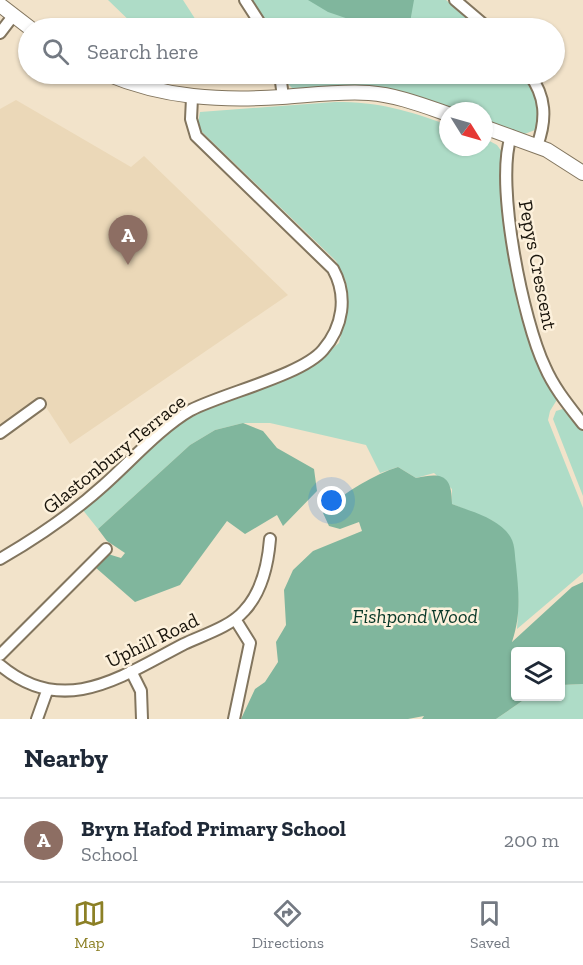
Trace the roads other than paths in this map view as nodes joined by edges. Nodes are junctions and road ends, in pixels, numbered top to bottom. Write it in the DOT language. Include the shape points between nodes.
graph roads {
  1 [pos="245,0"];
  2 [pos="456,0"];
  3 [pos="0,4"];
  4 [pos="13,16"];
  5 [pos="257,18"];
  6 [pos="477,18"];
  7 [pos="18,20"];
  8 [pos="0,33"];
  9 [pos="135,84"];
  10 [pos="281,84"];
  11 [pos="536,84"];
  12 [pos="283,97"];
  13 [pos="192,98"];
  14 [pos="439,111"];
  15 [pos="493,130"];
  16 [pos="511,136"];
  17 [pos="537,146"];
  18 [pos="583,173"];
  19 [pos="40,404"];
  20 [pos="583,424"];
  21 [pos="0,433"];
  22 [pos="270,539"];
  23 [pos="106,549"];
  24 [pos="0,559"];
  25 [pos="236,618"];
  26 [pos="0,655"];
  27 [pos="0,665"];
  28 [pos="131,671"];
  29 [pos="47,691"];
  30 [pos="37,719"];
  31 [pos="142,719"];
  32 [pos="234,719"];
  1 -- 5 [label="street"];
  2 -- 6 [label="street"];
  3 -- 4 [label="street"];
  4 -- 7 [label="street"];
  4 -- 8 [label="street"];
  9 -- 13 [label="street"];
  10 -- 12 [label="street"];
  11 -- 17 [label="street" via="544,104"];
  12 -- 13 [label="street"];
  12 -- 14 [label="street" via="368,93"];
  13 -- 24 [label="street, Glastonbury Terrace" via="196,136 333,269 342,298 340,321 323,351 303,365 184,414 69,516"];
  15 -- 16 [label="street"];
  16 -- 17 [label="street"];
  16 -- 20 [label="street, Pepys Crescent" via="505,181 525,310 545,368"];
  17 -- 18 [label="street"];
  19 -- 21 [label="street"];
  22 -- 25 [label="street, Uphill Road" via="261,583 248,607"];
  23 -- 26 [label="street"];
  25 -- 28 [label="street, Uphill Road"];
  25 -- 32 [label="street" via="250,643"];
  27 -- 29 [label="street, Uphill Road" via="26,683"];
  28 -- 29 [label="street, Uphill Road" via="83,690"];
  28 -- 31 [label="street" via="141,691"];
  29 -- 30 [label="street"];
}
